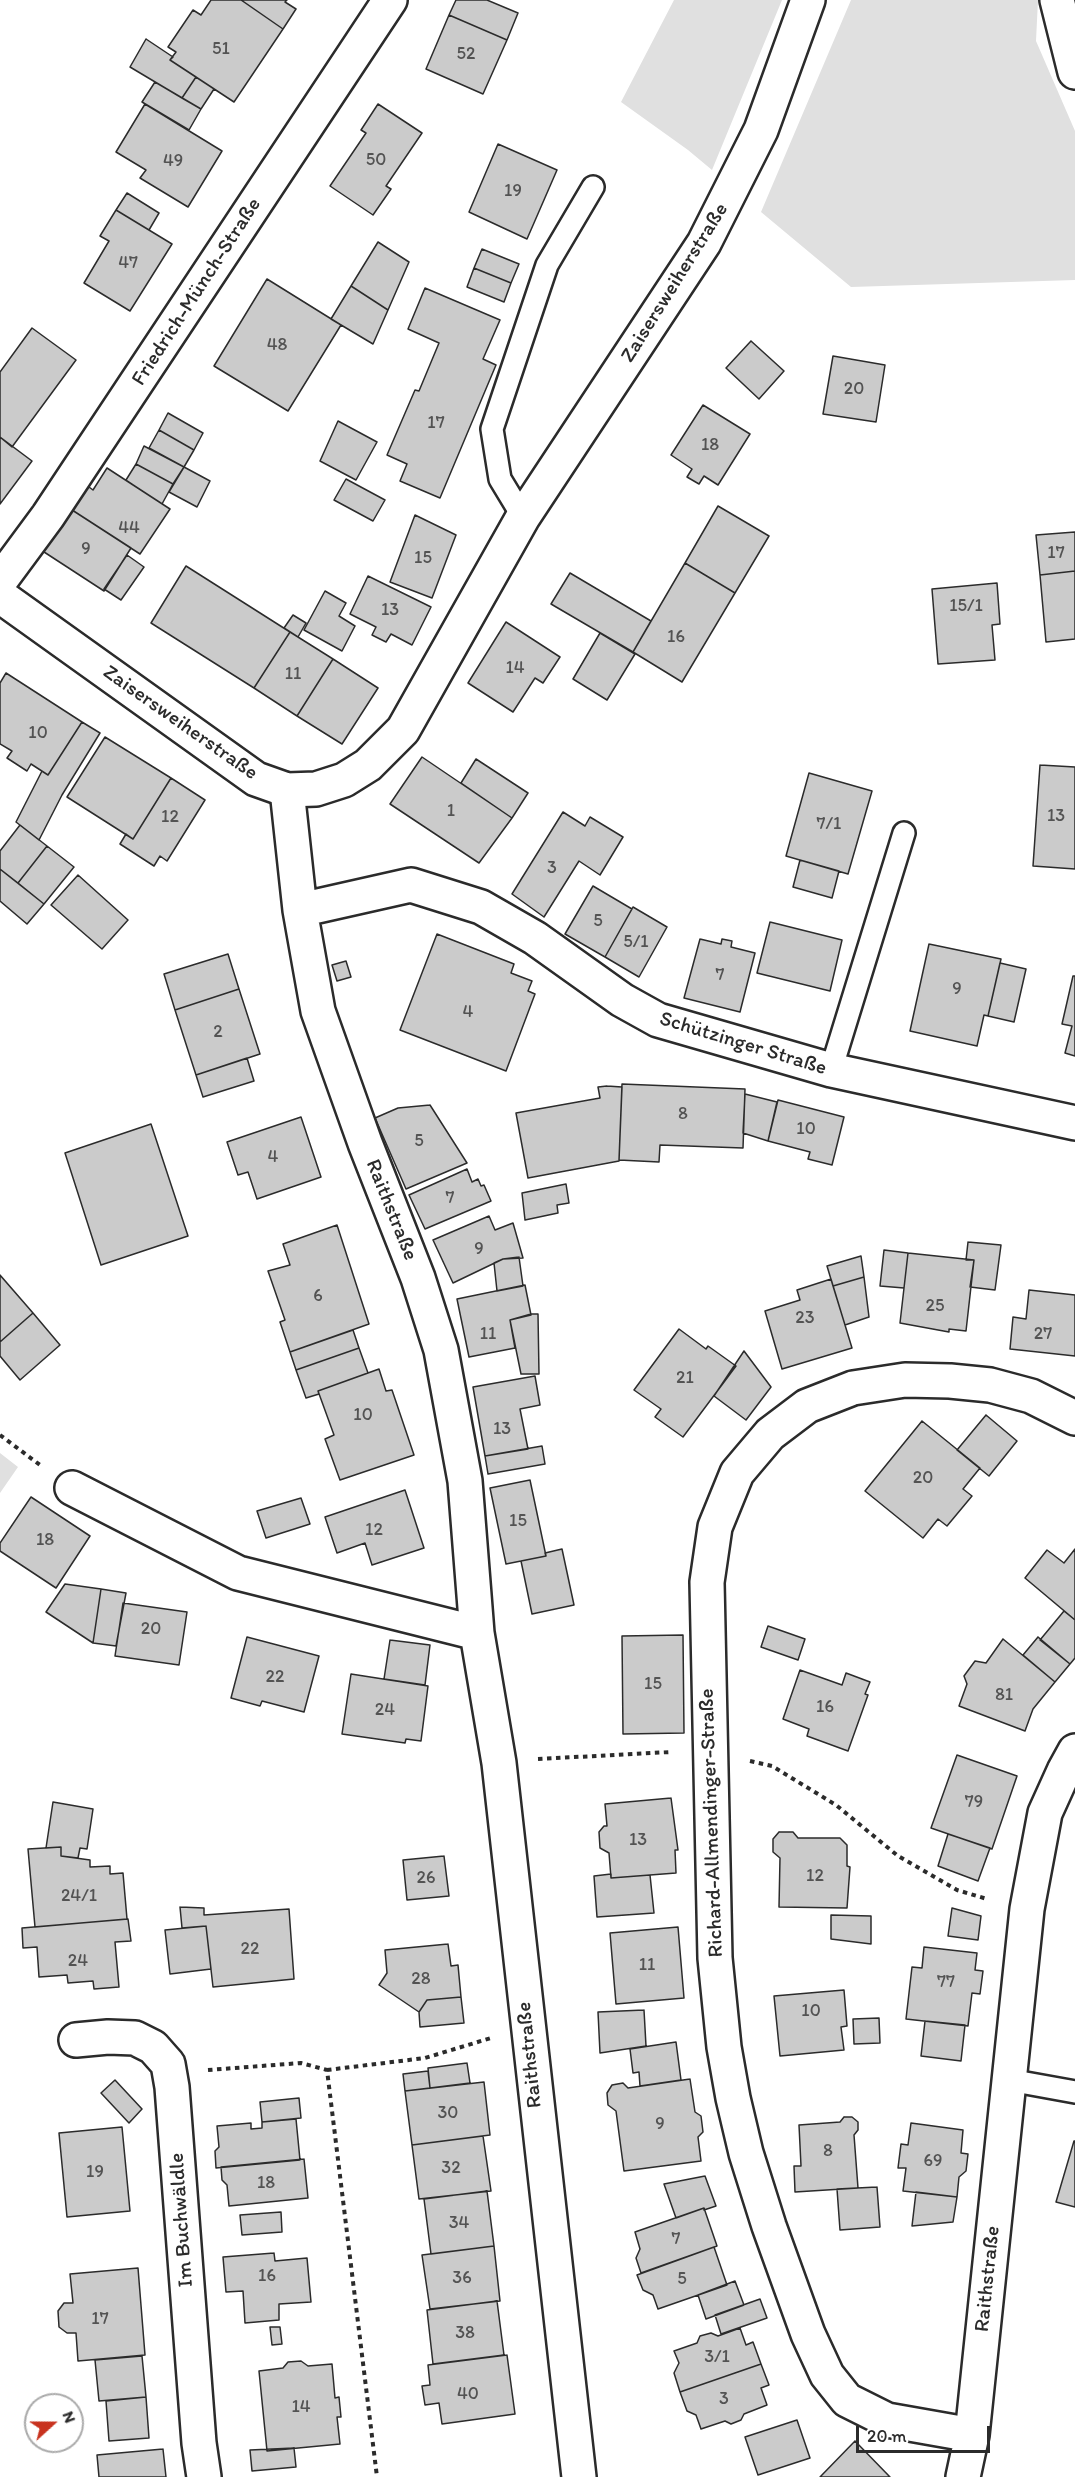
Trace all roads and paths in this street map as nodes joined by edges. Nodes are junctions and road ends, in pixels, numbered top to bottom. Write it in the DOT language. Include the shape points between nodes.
graph roads {
  1 [pos="390,0"];
  2 [pos="808,0"];
  3 [pos="1057,0"];
  4 [pos="1075,72"];
  5 [pos="593,187"];
  6 [pos="523,517"];
  7 [pos="0,581"];
  8 [pos="0,596"];
  9 [pos="287,790"];
  10 [pos="904,833"];
  11 [pos="300,910"];
  12 [pos="831,1070"];
  13 [pos="1075,1123"];
  14 [pos="1075,1418"];
  15 [pos="0,1435"];
  16 [pos="72,1488"];
  17 [pos="477,1633"];
  18 [pos="1075,1751"];
  19 [pos="710,1752"];
  20 [pos="499,1763"];
  21 [pos="1027,1909"];
  22 [pos="527,2028"];
  23 [pos="76,2040"];
  24 [pos="327,2070"];
  25 [pos="170,2073"];
  26 [pos="1010,2080"];
  27 [pos="1075,2092"];
  28 [pos="972,2435"];
  29 [pos="204,2477"];
  30 [pos="377,2477"];
  31 [pos="579,2477"];
  32 [pos="963,2477"];
  1 -- 7 [label="street, Friedrich-Münch-Straße" via="48,516"];
  2 -- 6 [label="street, Zaisersweiherstraße" via="761,130 704,243"];
  3 -- 4 [label="street"];
  5 -- 6 [label="lane" via="547,264 492,429 500,479"];
  6 -- 9 [label="street, Zaisersweiherstraße" via="403,730 368,765 344,780 316,789"];
  8 -- 9 [label="street, Zaisersweiherstraße" via="256,779"];
  9 -- 11 [label="street, Raithstraße"];
  10 -- 12 [label="lane"];
  11 -- 12 [label="street, Schützinger Straße" via="411,885 482,908 535,938 622,1000 658,1020"];
  11 -- 17 [label="street, Raithstraße" via="318,1011 441,1350 465,1481"];
  12 -- 13 [label="street, Schützinger Straße"];
  14 -- 19 [label="street, Richard-Allmendinger-Straße" via="1031,1396 990,1385 905,1380 853,1388 807,1406 770,1434 737,1473 715,1527 707,1582"];
  15 -- 16 [label="path"];
  16 -- 17 [label="street" via="238,1573"];
  17 -- 20 [label="street, Raithstraße"];
  18 -- 21 [label="street, Raithstraße" via="1045,1813"];
  19 -- 20 [label="path"];
  19 -- 21 [label="path" via="772,1766 836,1805 898,1857 957,1890"];
  19 -- 28 [label="street, Richard-Allmendinger-Straße" via="715,1958 724,2047 746,2153 808,2334 826,2375 847,2400 887,2420"];
  20 -- 22 [label="street, Raithstraße"];
  21 -- 26 [label="street, Raithstraße"];
  22 -- 24 [label="path" via="425,2058"];
  22 -- 31 [label="street, Raithstraße"];
  23 -- 25 [label="street, Im Buchwäldle" via="135,2038 153,2047 168,2064"];
  24 -- 25 [label="path" via="302,2062"];
  24 -- 30 [label="path"];
  25 -- 29 [label="street, Im Buchwäldle"];
  26 -- 27 [label="lane"];
  26 -- 28 [label="street, Raithstraße"];
  28 -- 32 [label="street, Raithstraße"];
}
